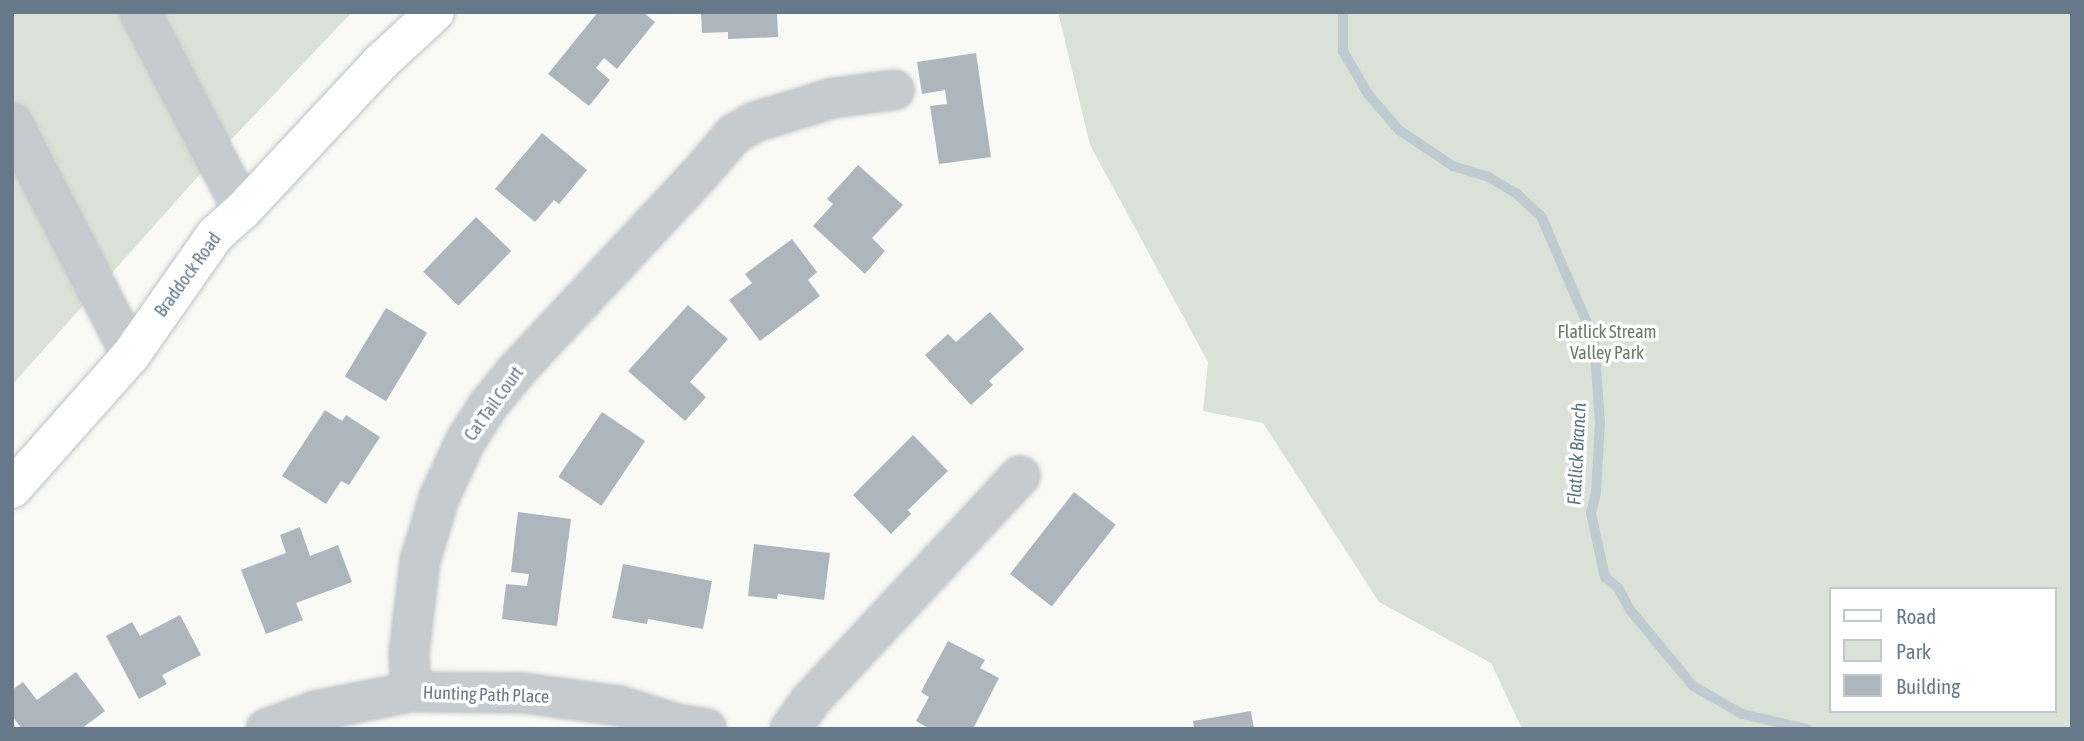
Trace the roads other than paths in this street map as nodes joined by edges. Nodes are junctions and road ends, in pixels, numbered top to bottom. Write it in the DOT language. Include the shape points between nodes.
graph roads {
  1 [pos="140,12"];
  2 [pos="435,12"];
  3 [pos="894,90"];
  4 [pos="12,122"];
  5 [pos="243,210"];
  6 [pos="131,355"];
  7 [pos="1020,476"];
  8 [pos="12,489"];
  9 [pos="411,692"];
  10 [pos="267,729"];
  11 [pos="707,729"];
  12 [pos="790,729"];
  1 -- 5 [label="street"];
  2 -- 5 [label="main road, Braddock Road" via="380,62"];
  3 -- 9 [label="street, Cat Tail Court" via="833,98 755,122 734,134 489,404 439,498 420,561 410,653"];
  4 -- 6 [label="street"];
  5 -- 6 [label="main road, Braddock Road" via="215,234"];
  6 -- 8 [label="main road, Braddock Road"];
  7 -- 12 [label="street" via="810,701"];
  9 -- 10 [label="street, Hunting Path Place" via="315,711"];
  9 -- 11 [label="street, Hunting Path Place" via="523,693 620,706"];
}
